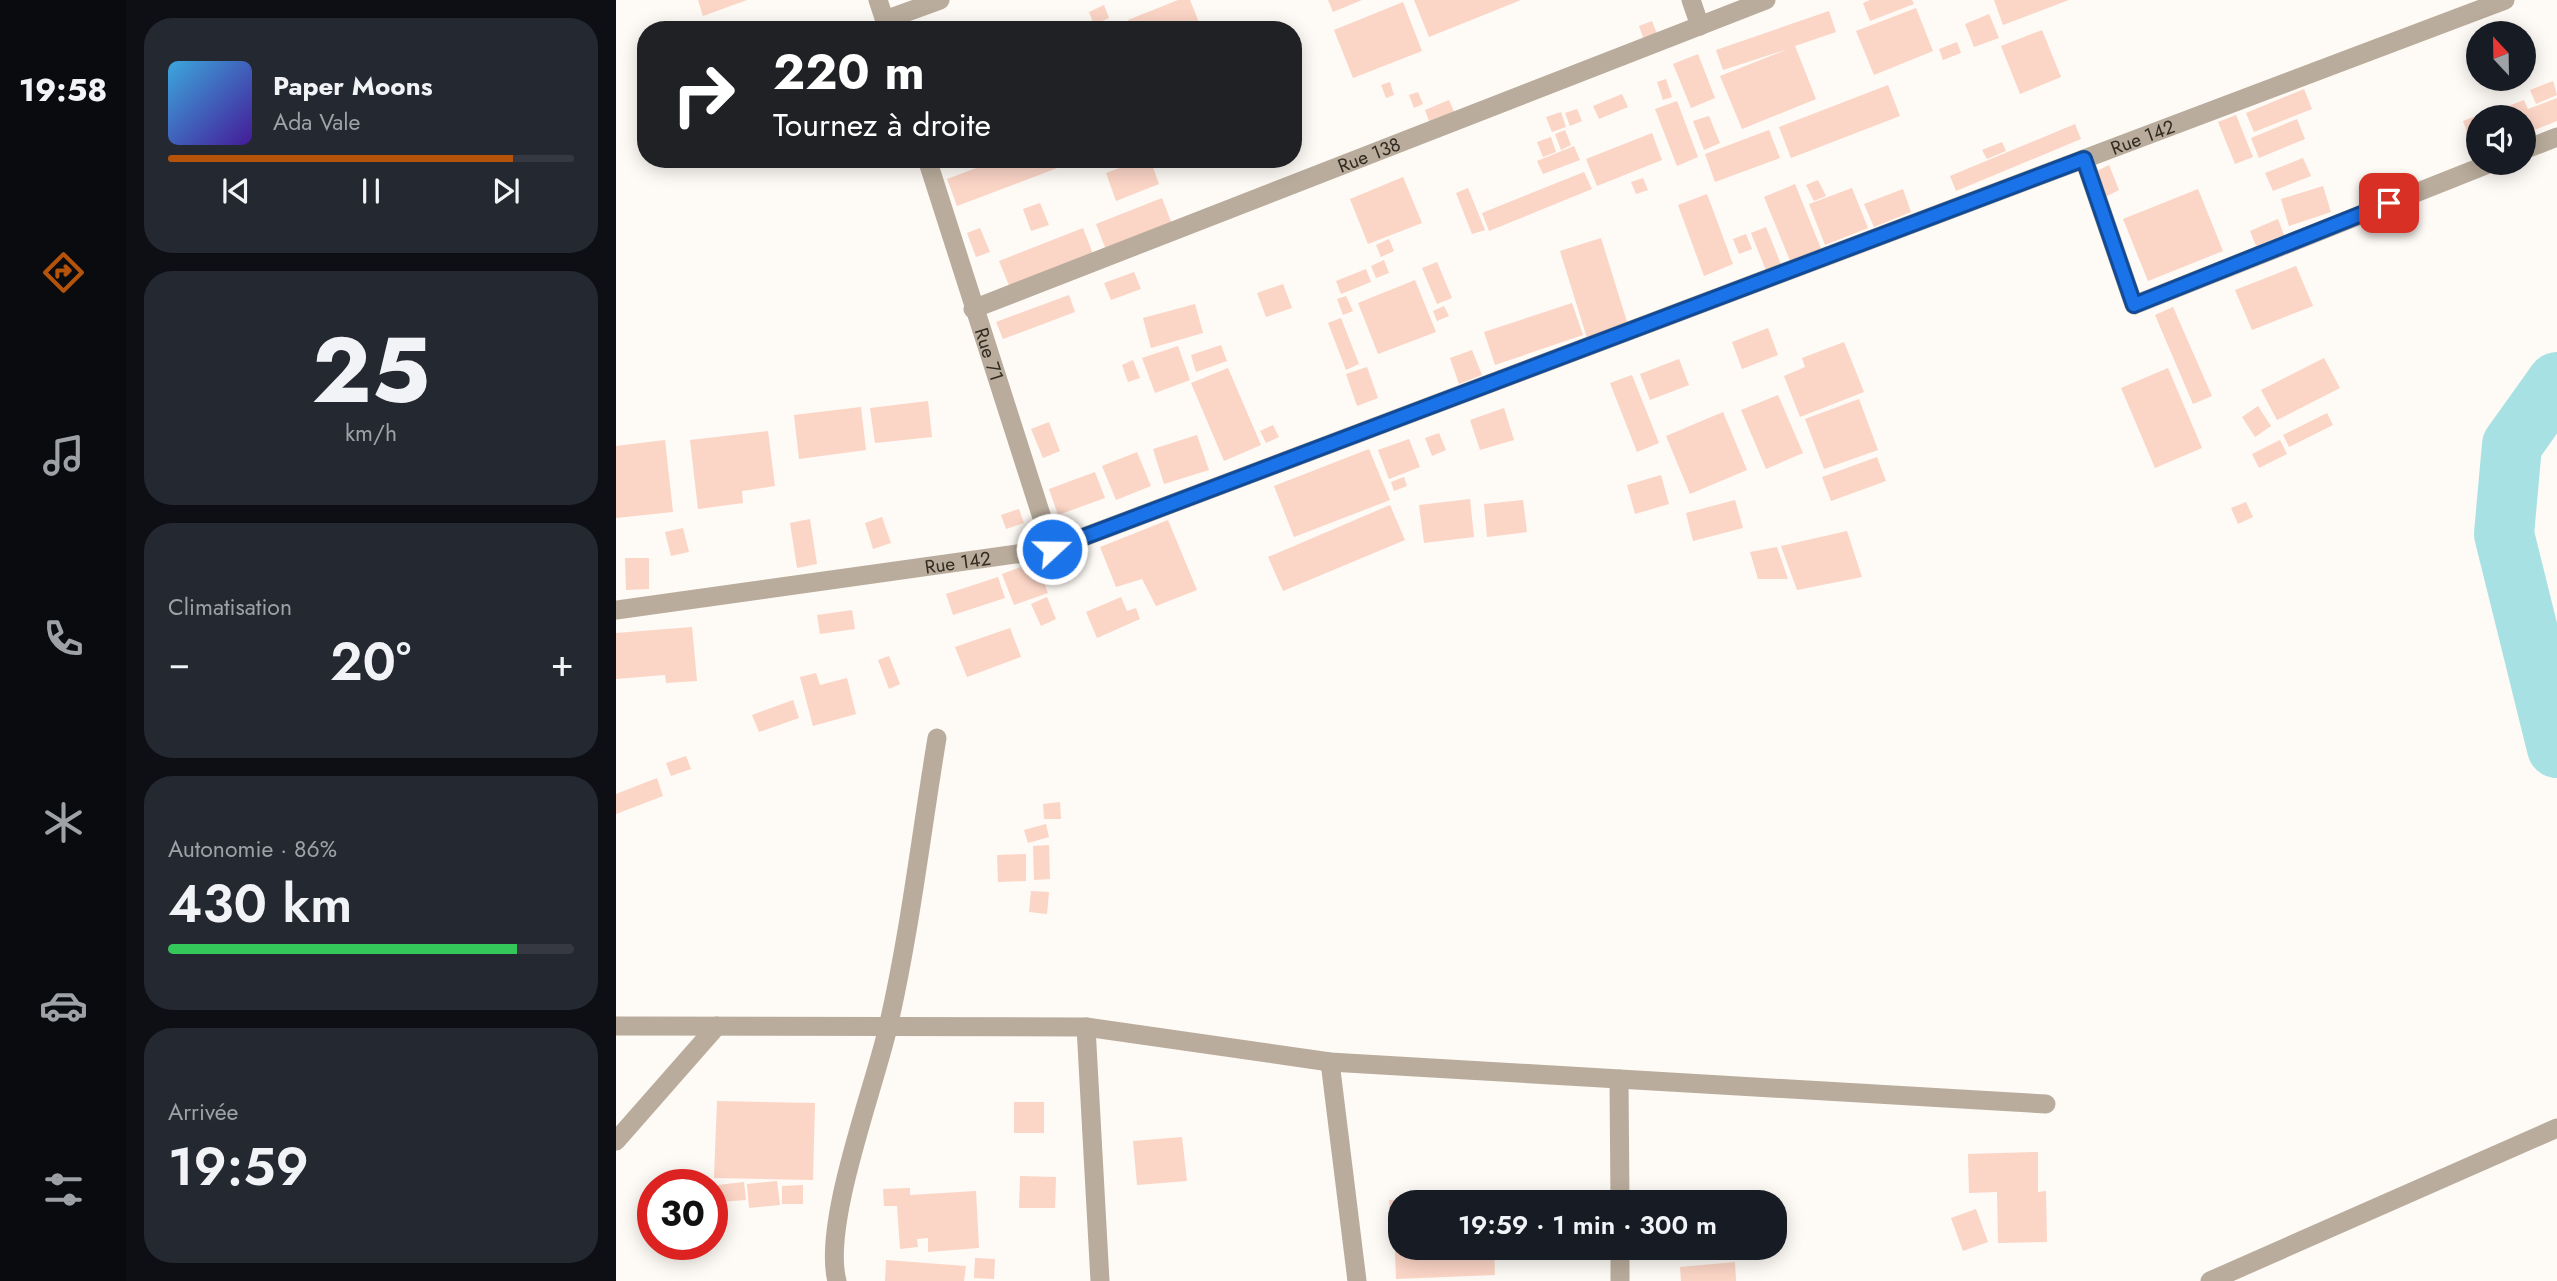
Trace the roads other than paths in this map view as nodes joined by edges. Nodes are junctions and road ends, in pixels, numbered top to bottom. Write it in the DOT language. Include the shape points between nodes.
graph roads {
  1 [pos="878,0"];
  2 [pos="940,0"];
  3 [pos="1690,0"];
  4 [pos="1766,0"];
  5 [pos="2505,0"];
  6 [pos="885,21"];
  7 [pos="895,21"];
  8 [pos="1700,26"];
  9 [pos="2557,137"];
  10 [pos="2536,145"];
  11 [pos="2084,159"];
  12 [pos="930,168"];
  13 [pos="2466,173"];
  14 [pos="973,309"];
  15 [pos="1052,549"];
  16 [pos="616,610"];
  17 [pos="937,738"];
  18 [pos="616,1026"];
  19 [pos="717,1026"];
  20 [pos="888,1026"];
  21 [pos="1086,1027"];
  22 [pos="1330,1062"];
  23 [pos="1619,1079"];
  24 [pos="2046,1104"];
  25 [pos="2557,1128"];
  26 [pos="616,1141"];
  27 [pos="1620,1190"];
  28 [pos="1620,1260"];
  29 [pos="837,1281"];
  30 [pos="1101,1281"];
  31 [pos="1357,1281"];
  32 [pos="1620,1281"];
  33 [pos="2210,1281"];
  1 -- 6 [label="street"];
  2 -- 7 [label="street"];
  3 -- 8 [label="street"];
  4 -- 8 [label="street, Rue 138"];
  5 -- 11 [label="street, Rue 142"];
  8 -- 14 [label="street, Rue 138"];
  9 -- 10 [label="street"];
  11 -- 13 [label="street" via="2134,305"];
  11 -- 15 [label="street, Rue 142"];
  12 -- 14 [label="street, Rue 71"];
  14 -- 15 [label="street, Rue 71"];
  15 -- 16 [label="street, Rue 142"];
  17 -- 20 [label="street"];
  18 -- 19 [label="street"];
  19 -- 20 [label="street"];
  19 -- 26 [label="street"];
  20 -- 21 [label="street"];
  20 -- 29 [label="street" via="839,1209"];
  21 -- 22 [label="street"];
  21 -- 30 [label="street"];
  22 -- 23 [label="street"];
  22 -- 31 [label="street"];
  23 -- 24 [label="street"];
  23 -- 27 [label="street"];
  25 -- 33 [label="street"];
  28 -- 32 [label="street"];
}
